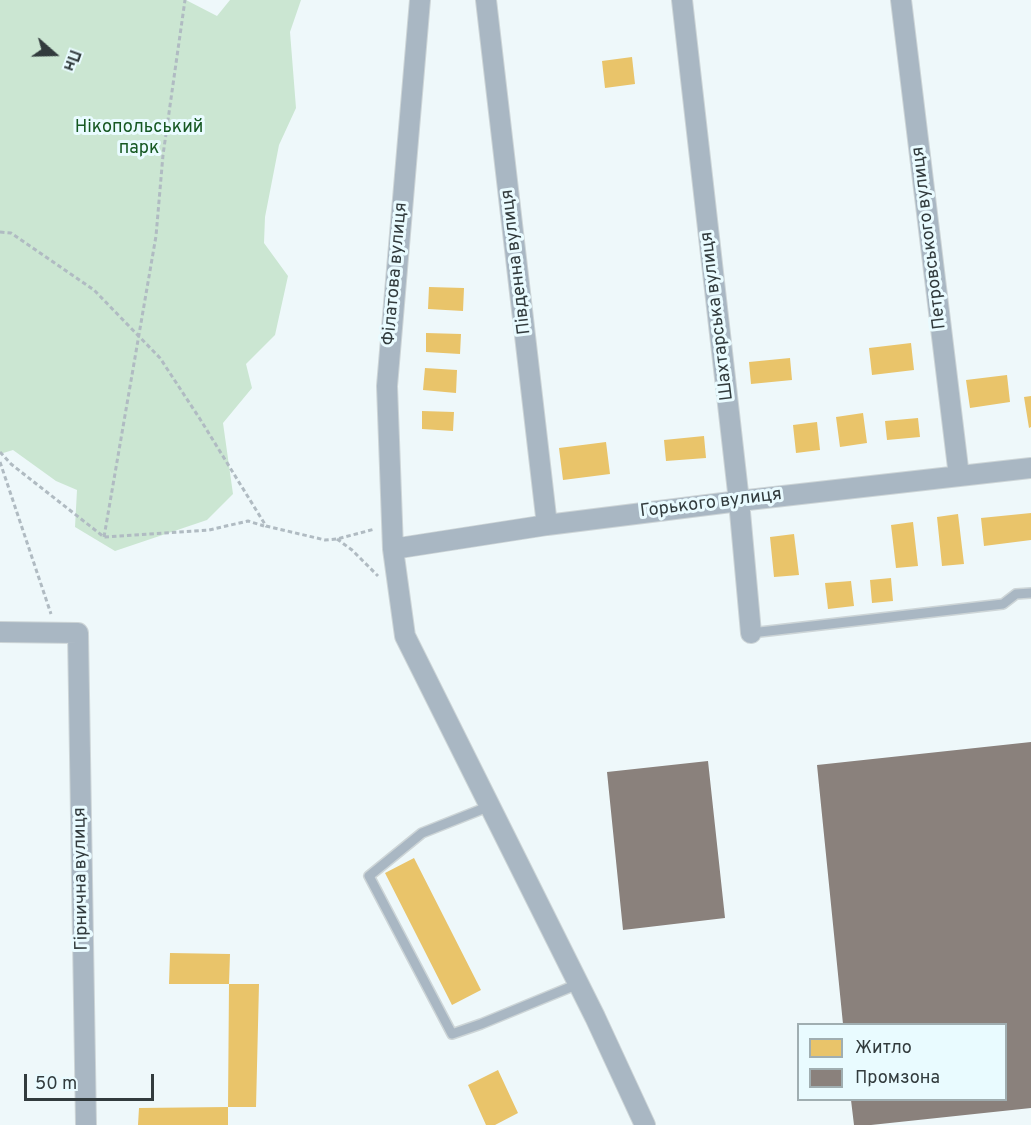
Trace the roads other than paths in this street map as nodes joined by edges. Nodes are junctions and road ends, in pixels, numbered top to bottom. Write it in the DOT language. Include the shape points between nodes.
graph roads {
  1 [pos="420,0"];
  2 [pos="486,0"];
  3 [pos="681,0"];
  4 [pos="901,0"];
  5 [pos="1031,468"];
  6 [pos="958,476"];
  7 [pos="739,501"];
  8 [pos="547,525"];
  9 [pos="393,549"];
  10 [pos="1031,592"];
  11 [pos="0,632"];
  12 [pos="751,633"];
  13 [pos="490,806"];
  14 [pos="578,984"];
  15 [pos="86,1125"];
  16 [pos="645,1125"];
  1 -- 9 [label="street, Філатова вулиця" via="387,386"];
  2 -- 8 [label="street, Південна вулиця"];
  3 -- 7 [label="street, Шахтарська вулиця"];
  4 -- 6 [label="street, Петровського вулиця"];
  5 -- 6 [label="street, Горького вулиця"];
  6 -- 7 [label="street, Горького вулиця"];
  7 -- 8 [label="street, Горького вулиця"];
  7 -- 12 [label="street, Шахтарська вулиця"];
  8 -- 9 [label="street, Горького вулиця"];
  9 -- 13 [label="street, Філатова вулиця" via="405,636"];
  10 -- 12 [label="lane" via="1016,594 1003,604"];
  11 -- 15 [label="street, Гірнична вулиця" via="78,633"];
  13 -- 14 [label="street, Філатова вулиця"];
  13 -- 14 [label="lane" via="422,833 369,876 452,1034"];
  14 -- 16 [label="street, Філатова вулиця"];
}
